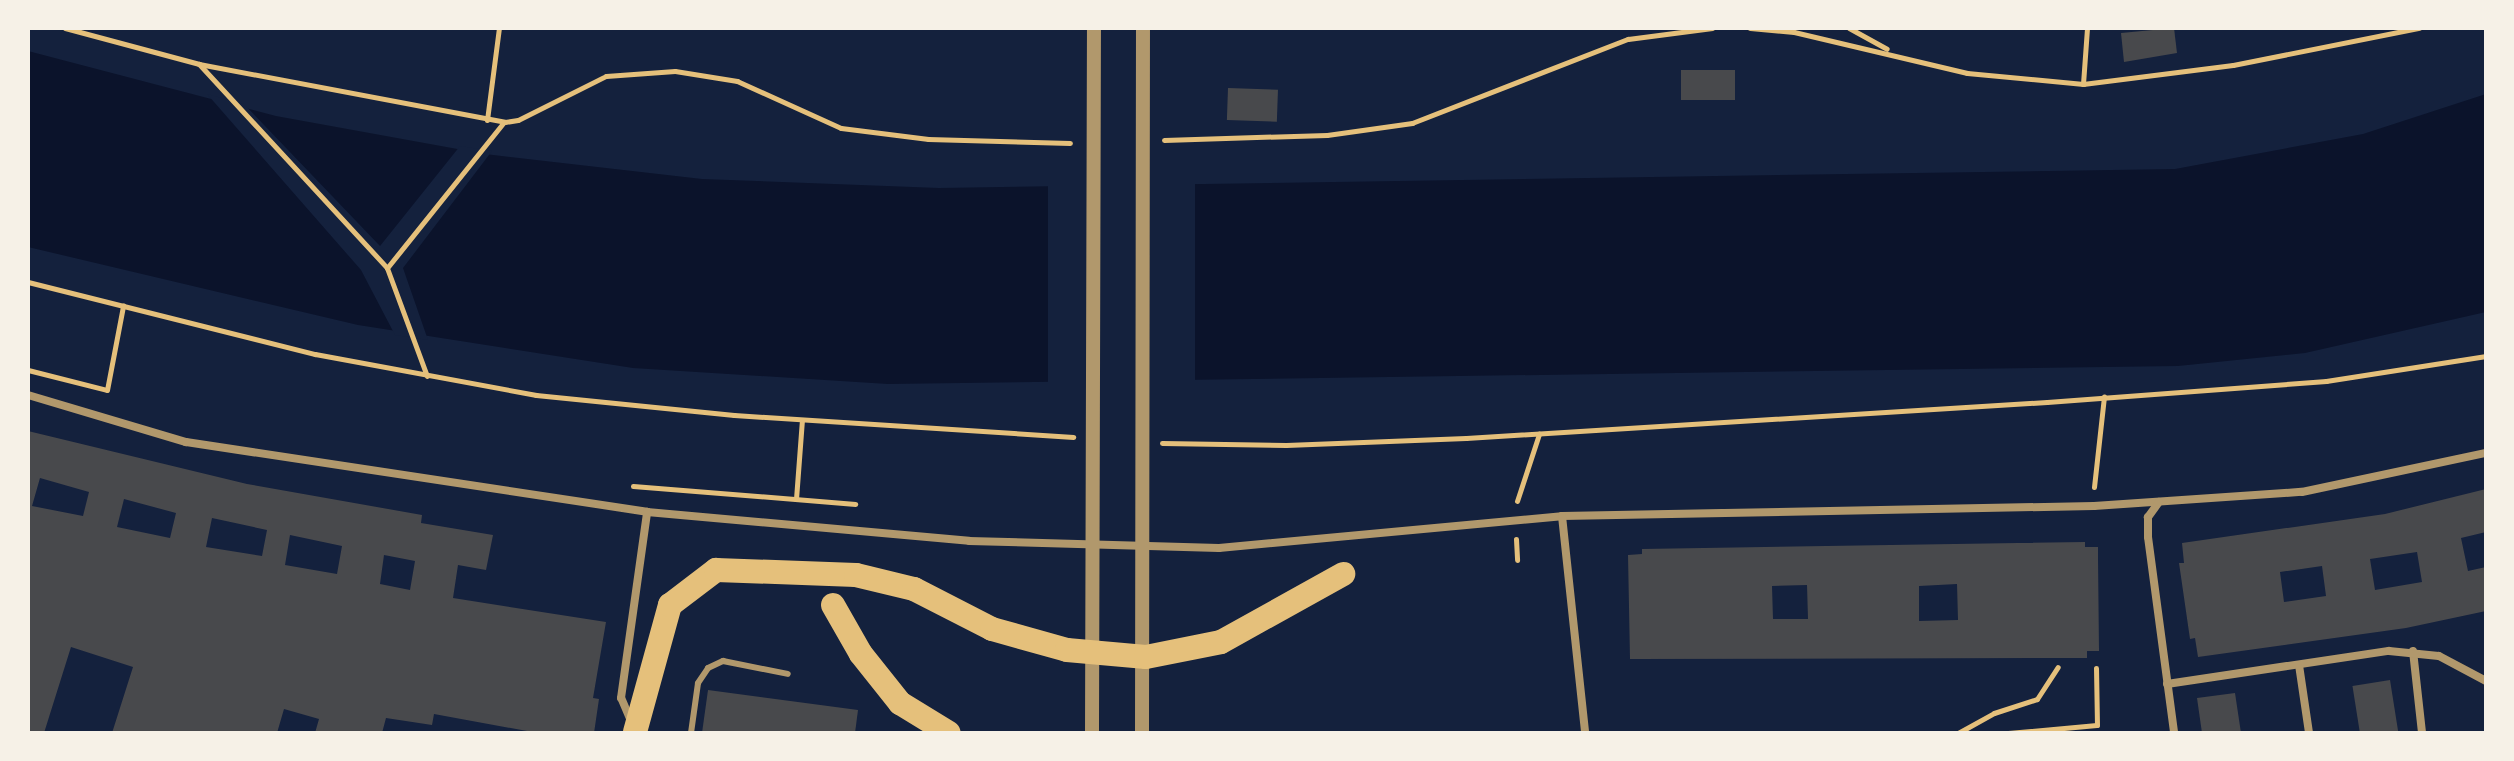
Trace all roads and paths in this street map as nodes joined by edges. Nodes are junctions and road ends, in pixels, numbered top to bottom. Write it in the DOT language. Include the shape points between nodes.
graph roads {
  1 [pos="65,28"];
  2 [pos="499,28"];
  3 [pos="1094,28"];
  4 [pos="1143,28"];
  5 [pos="1750,28"];
  6 [pos="1849,28"];
  7 [pos="2087,28"];
  8 [pos="2419,28"];
  9 [pos="73,30"];
  10 [pos="1895,53"];
  11 [pos="199,64"];
  12 [pos="2083,84"];
  13 [pos="487,120"];
  14 [pos="518,120"];
  15 [pos="505,122"];
  16 [pos="387,268"];
  17 [pos="28,282"];
  18 [pos="123,306"];
  19 [pos="2486,356"];
  20 [pos="28,370"];
  21 [pos="427,377"];
  22 [pos="28,395"];
  23 [pos="2104,397"];
  24 [pos="802,420"];
  25 [pos="1539,434"];
  26 [pos="1087,438"];
  27 [pos="1150,442"];
  28 [pos="2486,453"];
  29 [pos="624,486"];
  30 [pos="2093,490"];
  31 [pos="796,499"];
  32 [pos="2159,502"];
  33 [pos="855,504"];
  34 [pos="1515,508"];
  35 [pos="647,512"];
  36 [pos="1562,516"];
  37 [pos="1343,574"];
  38 [pos="833,605"];
  39 [pos="2413,651"];
  40 [pos="2299,665"];
  41 [pos="2058,667"];
  42 [pos="2096,668"];
  43 [pos="788,674"];
  44 [pos="2486,681"];
  45 [pos="2167,684"];
  46 [pos="635,732"];
  47 [pos="691,733"];
  48 [pos="949,733"];
  49 [pos="1092,733"];
  50 [pos="1142,733"];
  51 [pos="1585,733"];
  52 [pos="1958,733"];
  53 [pos="2008,733"];
  54 [pos="2174,733"];
  55 [pos="2309,733"];
  56 [pos="2422,733"];
  1 -- 9 [label="path"];
  2 -- 13 [label="path"];
  3 -- 49 [label="street"];
  4 -- 50 [label="street"];
  5 -- 10 [label="path"];
  6 -- 10 [label="path"];
  7 -- 12 [label="path"];
  8 -- 12 [label="path" via="2233,65"];
  9 -- 11 [label="path"];
  10 -- 12 [label="path" via="1967,73"];
  11 -- 13 [label="path"];
  11 -- 16 [label="path"];
  13 -- 15 [label="path"];
  14 -- 15 [label="path"];
  15 -- 16 [label="path"];
  16 -- 21 [label="path"];
  17 -- 18 [label="path"];
  18 -- 20 [label="path" via="107,390"];
  18 -- 21 [label="path"];
  19 -- 23 [label="path" via="2326,381"];
  21 -- 24 [label="path" via="536,395"];
  22 -- 35 [label="street" via="186,442"];
  23 -- 25 [label="path"];
  23 -- 30 [label="path"];
  24 -- 26 [label="path"];
  24 -- 31 [label="path"];
  25 -- 27 [label="path" via="1286,445"];
  25 -- 34 [label="path"];
  28 -- 32 [label="street" via="2302,492"];
  29 -- 31 [label="path"];
  31 -- 33 [label="path"];
  32 -- 36 [label="street"];
  32 -- 45 [label="street" via="2148,517 2148,537"];
  35 -- 36 [label="street" via="969,541 1219,548"];
  35 -- 46 [label="street" via="621,698"];
  36 -- 51 [label="street"];
  37 -- 46 [label="highway" via="1221,642 1146,657 1067,650 992,629 914,589 856,575 716,570 670,605"];
  38 -- 48 [label="highway" via="861,654 900,703"];
  39 -- 40 [label="street"];
  39 -- 44 [label="street" via="2439,656"];
  39 -- 56 [label="street"];
  40 -- 45 [label="street"];
  40 -- 55 [label="street"];
  41 -- 52 [label="path" via="2037,699 1994,713"];
  42 -- 53 [label="path" via="2097,725"];
  43 -- 47 [label="lane" via="723,661 708,668 698,683"];
  45 -- 54 [label="street"];
}
